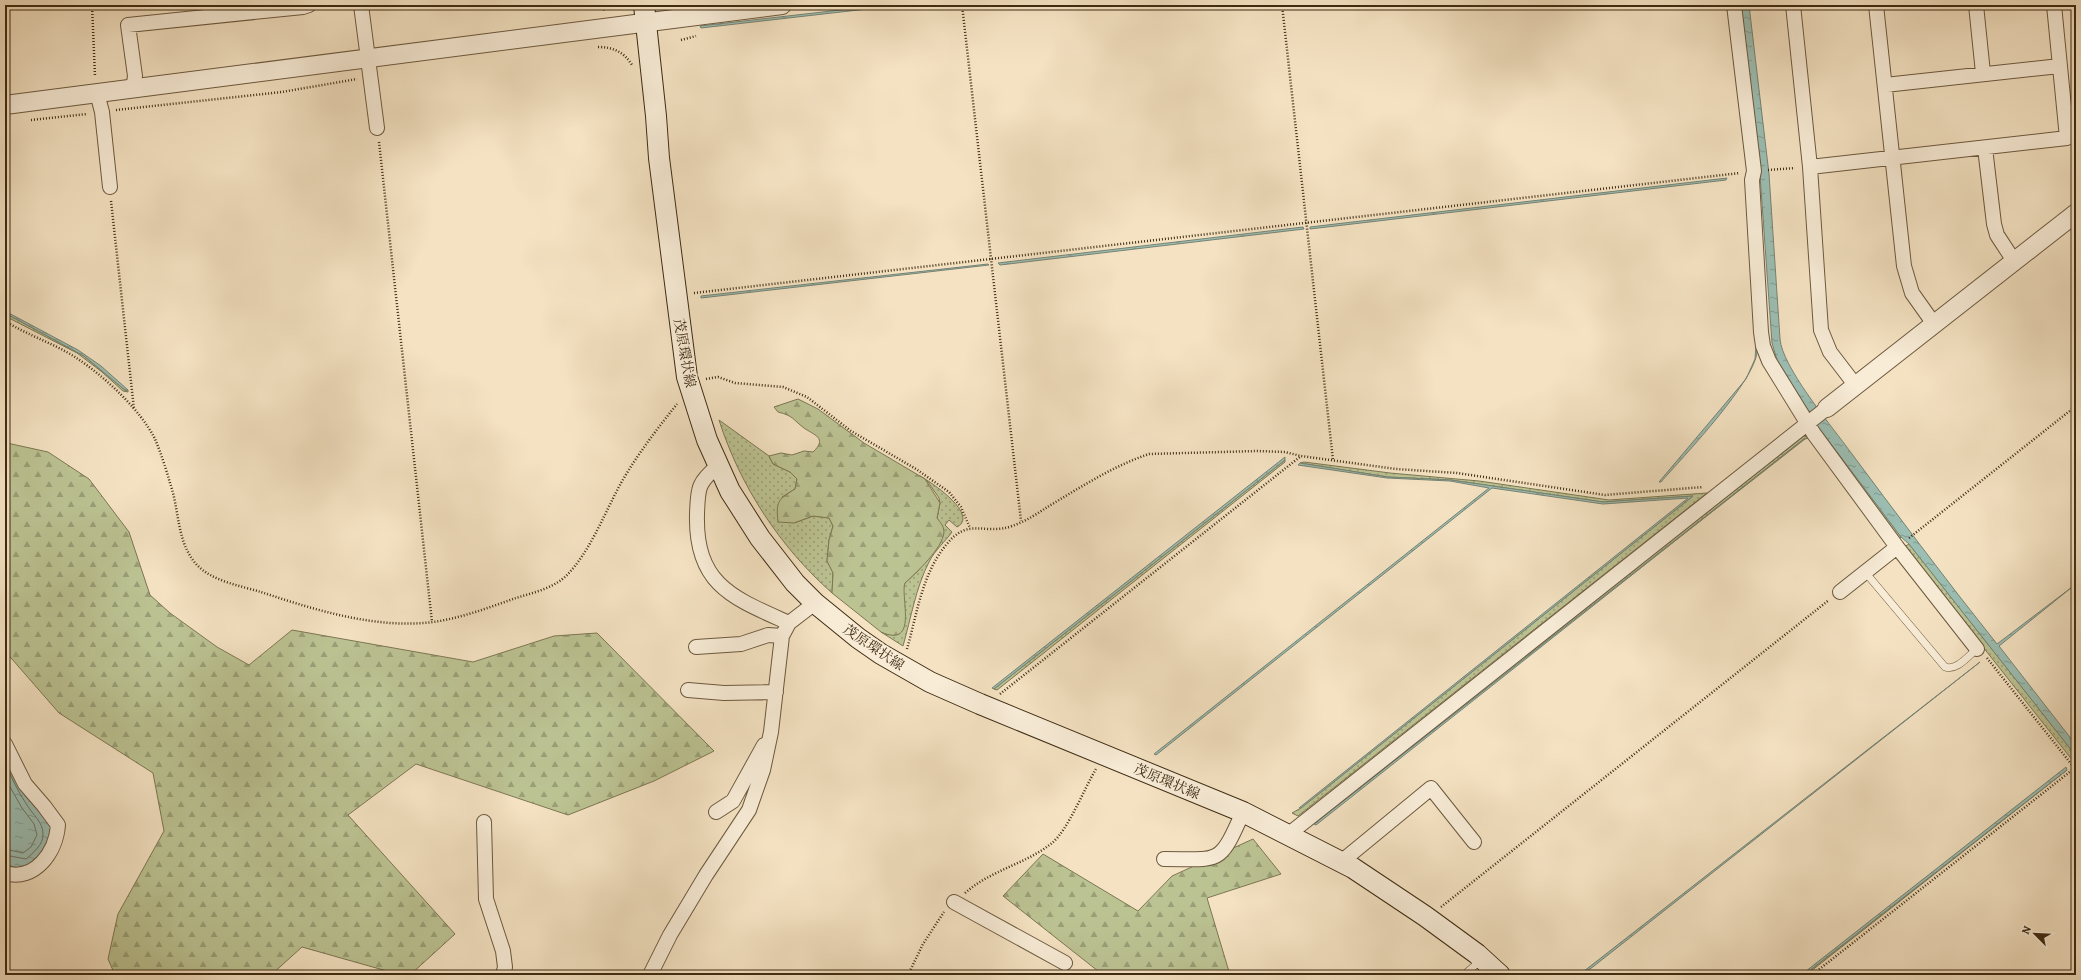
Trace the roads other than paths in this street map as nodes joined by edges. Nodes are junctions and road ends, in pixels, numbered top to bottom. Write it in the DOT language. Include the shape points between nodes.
graph roads {
  1 [pos="309,5"];
  2 [pos="361,5"];
  3 [pos="782,5"];
  4 [pos="1734,5"];
  5 [pos="1793,5"];
  6 [pos="1876,5"];
  7 [pos="1976,5"];
  8 [pos="2054,5"];
  9 [pos="645,14"];
  10 [pos="2060,66"];
  11 [pos="369,67"];
  12 [pos="1983,73"];
  13 [pos="1885,85"];
  14 [pos="133,89"];
  15 [pos="97,93"];
  16 [pos="5,105"];
  17 [pos="377,128"];
  18 [pos="2072,136"];
  19 [pos="1985,148"];
  20 [pos="1892,158"];
  21 [pos="1810,167"];
  22 [pos="110,187"];
  23 [pos="2074,219"];
  24 [pos="2014,261"];
  25 [pos="1934,324"];
  26 [pos="1856,386"];
  27 [pos="1827,408"];
  28 [pos="1808,423"];
  29 [pos="718,466"];
  30 [pos="1897,546"];
  31 [pos="1864,572"];
  32 [pos="1840,592"];
  33 [pos="815,603"];
  34 [pos="790,623"];
  35 [pos="782,636"];
  36 [pos="696,646"];
  37 [pos="1977,648"];
  38 [pos="688,690"];
  39 [pos="776,692"];
  40 [pos="771,732"];
  41 [pos="5,744"];
  42 [pos="716,812"];
  43 [pos="1243,812"];
  44 [pos="484,822"];
  45 [pos="1289,834"];
  46 [pos="1474,842"];
  47 [pos="1164,859"];
  48 [pos="1341,862"];
  49 [pos="5,873"];
  50 [pos="954,902"];
  51 [pos="1482,959"];
  52 [pos="1065,963"];
  53 [pos="503,975"];
  54 [pos="650,975"];
  55 [pos="1464,975"];
  56 [pos="1500,975"];
  1 -- 14 [label="street" via="128,26 135,76"];
  2 -- 11 [label="street"];
  3 -- 9 [label="street"];
  4 -- 28 [label="street" via="1754,171 1764,346 1776,373"];
  5 -- 21 [label="street"];
  6 -- 13 [label="street"];
  7 -- 12 [label="street"];
  8 -- 10 [label="street"];
  9 -- 11 [label="street"];
  9 -- 29 [label="main road, 茂原環状線" via="675,295 689,385"];
  10 -- 12 [label="street"];
  10 -- 18 [label="street"];
  11 -- 14 [label="street"];
  11 -- 17 [label="street"];
  12 -- 13 [label="street"];
  13 -- 20 [label="street"];
  14 -- 15 [label="street"];
  15 -- 16 [label="street"];
  15 -- 22 [label="street" via="102,112"];
  18 -- 19 [label="street"];
  19 -- 20 [label="street"];
  19 -- 24 [label="street" via="1994,224 1997,235"];
  20 -- 21 [label="street"];
  20 -- 25 [label="street" via="1906,280"];
  21 -- 26 [label="street" via="1821,330 1830,352"];
  23 -- 24 [label="street"];
  24 -- 25 [label="street"];
  25 -- 26 [label="street"];
  26 -- 27 [label="street"];
  27 -- 28 [label="street"];
  28 -- 30 [label="street"];
  28 -- 45 [label="street"];
  29 -- 33 [label="main road, 茂原環状線" via="730,491 760,538 795,583"];
  29 -- 34 [label="street" via="705,476 698,490 697,534 703,561 712,576 731,594"];
  30 -- 31 [label="street"];
  30 -- 37 [label="street"];
  31 -- 32 [label="street"];
  31 -- 37 [label="lane" via="1945,667 1956,666"];
  33 -- 34 [label="street"];
  33 -- 43 [label="main road, 茂原環状線" via="858,638 902,667 980,704"];
  34 -- 35 [label="street"];
  35 -- 36 [label="street" via="768,635 742,644"];
  35 -- 39 [label="street"];
  38 -- 39 [label="street" via="724,693"];
  39 -- 40 [label="street"];
  40 -- 42 [label="street" via="733,801"];
  40 -- 54 [label="street" via="763,770 749,810 706,875"];
  41 -- 49 [label="street" via="24,784 58,825 57,837 51,852 32,872 11,875"];
  43 -- 45 [label="main road, 茂原環状線"];
  43 -- 47 [label="street" via="1226,847 1212,859"];
  44 -- 53 [label="street" via="486,899 503,951 506,967"];
  45 -- 48 [label="main road, 茂原環状線"];
  46 -- 48 [label="street" via="1431,788"];
  48 -- 51 [label="main road, 茂原環状線" via="1425,916"];
  50 -- 52 [label="street"];
  51 -- 55 [label="lane"];
  51 -- 56 [label="main road, 茂原環状線"];
}
